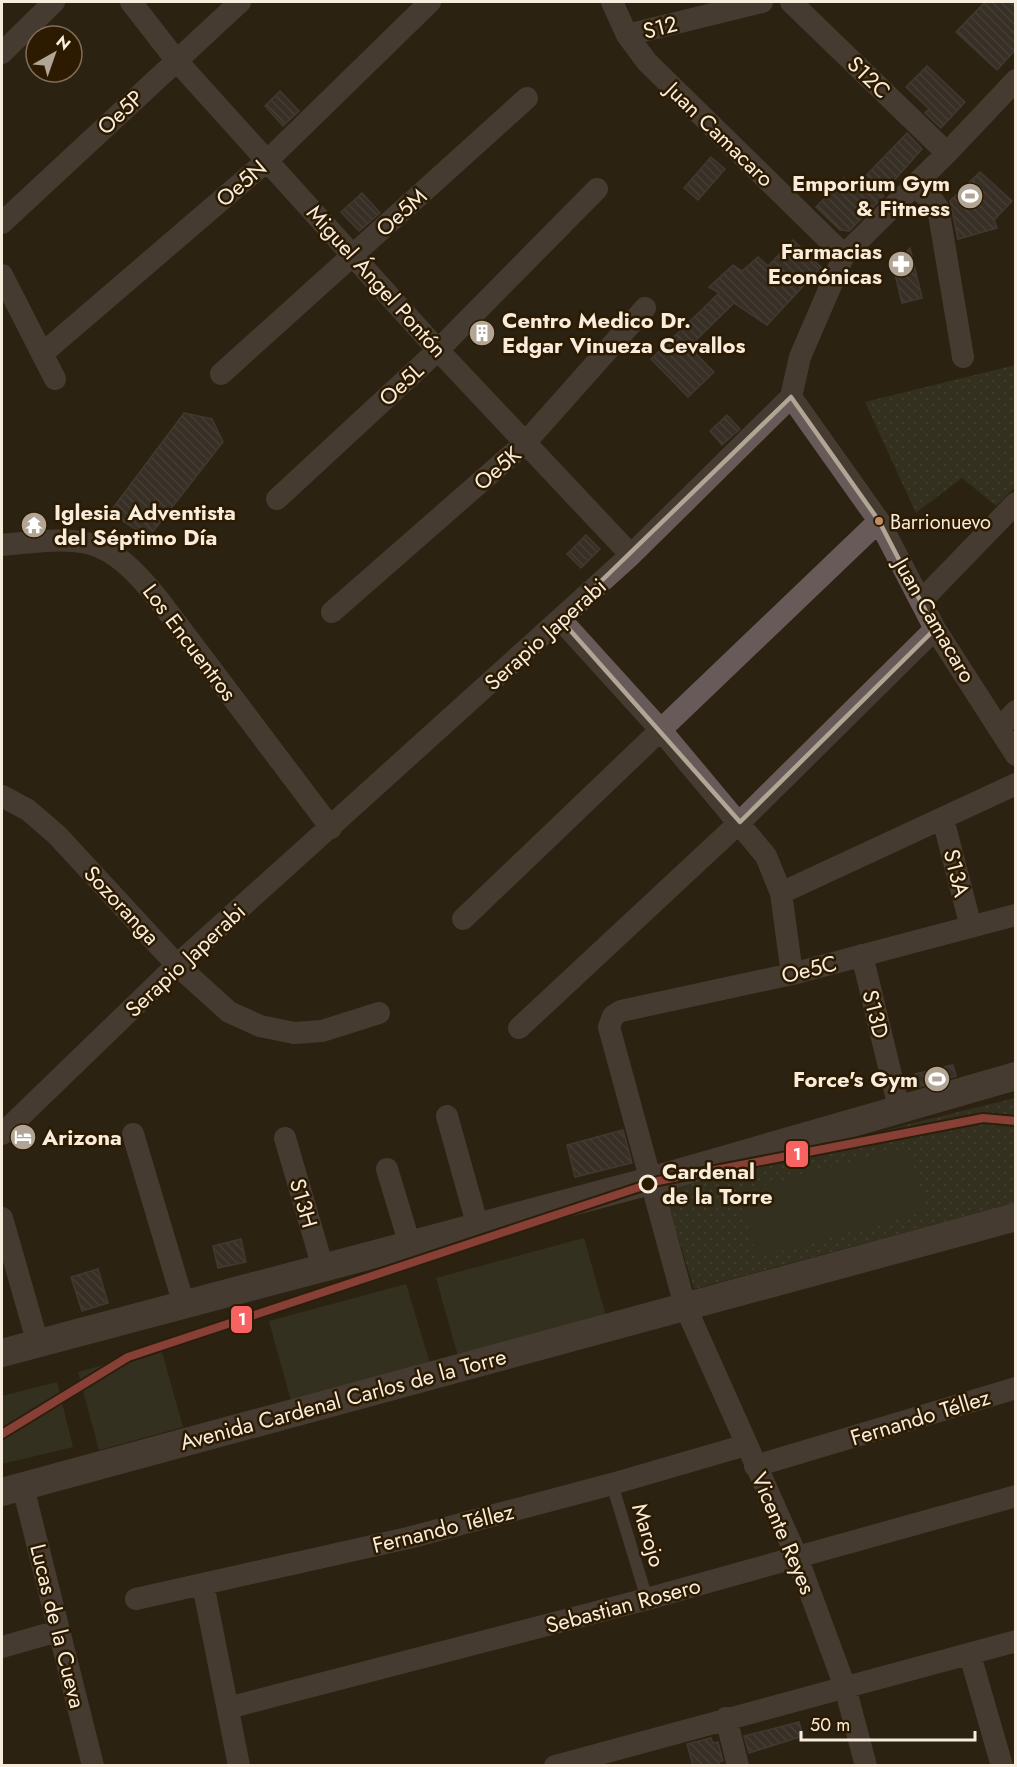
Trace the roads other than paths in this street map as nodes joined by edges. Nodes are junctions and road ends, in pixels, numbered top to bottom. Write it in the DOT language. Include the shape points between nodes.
graph roads {
  1 [pos="54,2"];
  2 [pos="131,2"];
  3 [pos="240,2"];
  4 [pos="430,2"];
  5 [pos="612,2"];
  6 [pos="762,2"];
  7 [pos="791,2"];
  8 [pos="627,35"];
  9 [pos="2,53"];
  10 [pos="176,60"];
  11 [pos="1016,80"];
  12 [pos="527,98"];
  13 [pos="946,153"];
  14 [pos="268,160"];
  15 [pos="914,186"];
  16 [pos="597,189"];
  17 [pos="2,223"];
  18 [pos="354,255"];
  19 [pos="843,255"];
  20 [pos="2,275"];
  21 [pos="8,303"];
  22 [pos="645,308"];
  23 [pos="438,350"];
  24 [pos="42,354"];
  25 [pos="963,357"];
  26 [pos="221,374"];
  27 [pos="55,379"];
  28 [pos="791,397"];
  29 [pos="525,443"];
  30 [pos="277,499"];
  31 [pos="1016,503"];
  32 [pos="879,521"];
  33 [pos="2,545"];
  34 [pos="631,555"];
  35 [pos="921,601"];
  36 [pos="332,612"];
  37 [pos="561,620"];
  38 [pos="935,629"];
  39 [pos="1016,711"];
  40 [pos="659,728"];
  41 [pos="1000,728"];
  42 [pos="1016,755"];
  43 [pos="1016,784"];
  44 [pos="2,796"];
  45 [pos="943,819"];
  46 [pos="740,822"];
  47 [pos="331,828"];
  48 [pos="781,893"];
  49 [pos="1016,915"];
  50 [pos="463,919"];
  51 [pos="971,927"];
  52 [pos="862,955"];
  53 [pos="177,965"];
  54 [pos="792,974"];
  55 [pos="379,1013"];
  56 [pos="519,1029"];
  57 [pos="1016,1076"];
  58 [pos="899,1108"];
  59 [pos="447,1116"];
  60 [pos="2,1134"];
  61 [pos="134,1134"];
  62 [pos="285,1138"];
  63 [pos="387,1169"];
  64 [pos="650,1181"];
  65 [pos="1016,1217"];
  66 [pos="2,1218"];
  67 [pos="478,1227"];
  68 [pos="410,1245"];
  69 [pos="323,1268"];
  70 [pos="184,1305"];
  71 [pos="685,1306"];
  72 [pos="38,1344"];
  73 [pos="2,1353"];
  74 [pos="1016,1388"];
  75 [pos="746,1445"];
  76 [pos="755,1466"];
  77 [pos="612,1484"];
  78 [pos="12,1489"];
  79 [pos="1016,1496"];
  80 [pos="797,1557"];
  81 [pos="203,1584"];
  82 [pos="136,1599"];
  83 [pos="647,1599"];
  84 [pos="58,1631"];
  85 [pos="1016,1641"];
  86 [pos="2,1647"];
  87 [pos="970,1655"];
  88 [pos="845,1687"];
  89 [pos="228,1708"];
  90 [pos="726,1718"];
  91 [pos="610,1758"];
  92 [pos="93,1766"];
  93 [pos="239,1766"];
  94 [pos="555,1766"];
  95 [pos="738,1766"];
  96 [pos="866,1766"];
  97 [pos="1002,1766"];
  1 -- 9 [label="street"];
  2 -- 10 [label="street, Miguel Ángel Pontón"];
  3 -- 10 [label="street, Oe5P"];
  4 -- 14 [label="street, Oe5N"];
  5 -- 8 [label="street, Juan Camacaro"];
  6 -- 8 [label="street, S12"];
  7 -- 13 [label="street, S12C"];
  8 -- 19 [label="street, Juan Camacaro" via="646,62"];
  10 -- 14 [label="street, Miguel Ángel Pontón"];
  10 -- 17 [label="street, Oe5P"];
  11 -- 13 [label="street"];
  12 -- 18 [label="street, Oe5M"];
  13 -- 15 [label="street"];
  14 -- 18 [label="street, Miguel Ángel Pontón"];
  14 -- 24 [label="street, Oe5N"];
  15 -- 19 [label="street"];
  15 -- 25 [label="street" via="938,208"];
  16 -- 23 [label="street, Oe5L"];
  18 -- 23 [label="street, Miguel Ángel Pontón"];
  18 -- 26 [label="street, Oe5M"];
  19 -- 28 [label="street" via="800,357"];
  20 -- 21 [label="street"];
  21 -- 24 [label="street"];
  22 -- 29 [label="street, Oe5K"];
  23 -- 29 [label="street, Miguel Ángel Pontón"];
  23 -- 30 [label="street, Oe5L"];
  24 -- 27 [label="street"];
  28 -- 32 [label="street, Juan Camacaro"];
  28 -- 34 [label="street, Serapio Japerabi"];
  29 -- 34 [label="street, Miguel Ángel Pontón"];
  29 -- 36 [label="street, Oe5K"];
  31 -- 35 [label="street"];
  32 -- 35 [label="street, Juan Camacaro"];
  32 -- 40 [label="street"];
  33 -- 47 [label="street, Los Encuentros" via="52,540 93,542 118,555 138,573"];
  34 -- 37 [label="street, Serapio Japerabi"];
  35 -- 38 [label="street, Juan Camacaro"];
  37 -- 40 [label="street"];
  37 -- 47 [label="street, Serapio Japerabi"];
  38 -- 41 [label="street, Juan Camacaro"];
  38 -- 46 [label="street"];
  39 -- 41 [label="street"];
  40 -- 46 [label="street"];
  40 -- 50 [label="street"];
  41 -- 42 [label="street, Juan Camacaro"];
  43 -- 45 [label="street"];
  44 -- 53 [label="street, Sozoranga" via="28,810 57,835"];
  45 -- 48 [label="street"];
  45 -- 51 [label="street, S13A"];
  46 -- 48 [label="street" via="766,856"];
  46 -- 56 [label="street"];
  47 -- 53 [label="street, Serapio Japerabi"];
  48 -- 54 [label="street"];
  49 -- 51 [label="street, Oe5C"];
  51 -- 52 [label="street, Oe5C"];
  52 -- 54 [label="street, Oe5C"];
  52 -- 58 [label="street, S13D"];
  53 -- 55 [label="street, Sozoranga" via="229,1012 260,1026 294,1033 322,1031"];
  53 -- 60 [label="street, Serapio Japerabi"];
  54 -- 64 [label="street, Oe5C" via="621,1011 613,1016 609,1027"];
  57 -- 58 [label="street"];
  58 -- 64 [label="street"];
  59 -- 67 [label="street"];
  61 -- 70 [label="street"];
  62 -- 69 [label="street, S13H"];
  63 -- 68 [label="street"];
  64 -- 67 [label="street"];
  64 -- 71 [label="street"];
  65 -- 71 [label="street, Avenida Cardenal Carlos de la Torre"];
  66 -- 72 [label="street"];
  67 -- 68 [label="street"];
  68 -- 69 [label="street"];
  69 -- 70 [label="street"];
  70 -- 72 [label="street"];
  71 -- 75 [label="street, Vicente Reyes"];
  71 -- 78 [label="street, Avenida Cardenal Carlos de la Torre"];
  72 -- 73 [label="street"];
  74 -- 76 [label="street, Fernando Téllez"];
  75 -- 76 [label="street, Vicente Reyes"];
  75 -- 77 [label="street, Fernando Téllez"];
  76 -- 80 [label="street, Vicente Reyes"];
  77 -- 81 [label="street, Fernando Téllez" via="408,1538"];
  77 -- 83 [label="lane, Marojo"];
  78 -- 84 [label="street, Lucas de la Cueva"];
  79 -- 80 [label="street, Sebastian Rosero"];
  80 -- 83 [label="street, Sebastian Rosero"];
  80 -- 88 [label="street, Vicente Reyes"];
  81 -- 82 [label="street, Fernando Téllez"];
  81 -- 89 [label="street"];
  83 -- 89 [label="street, Sebastian Rosero"];
  84 -- 86 [label="street"];
  84 -- 92 [label="street, Lucas de la Cueva"];
  85 -- 87 [label="street"];
  87 -- 88 [label="street"];
  87 -- 97 [label="street"];
  88 -- 90 [label="street"];
  88 -- 96 [label="street, Vicente Reyes"];
  89 -- 93 [label="street"];
  90 -- 91 [label="street"];
  90 -- 95 [label="street"];
  91 -- 94 [label="street"];
}
